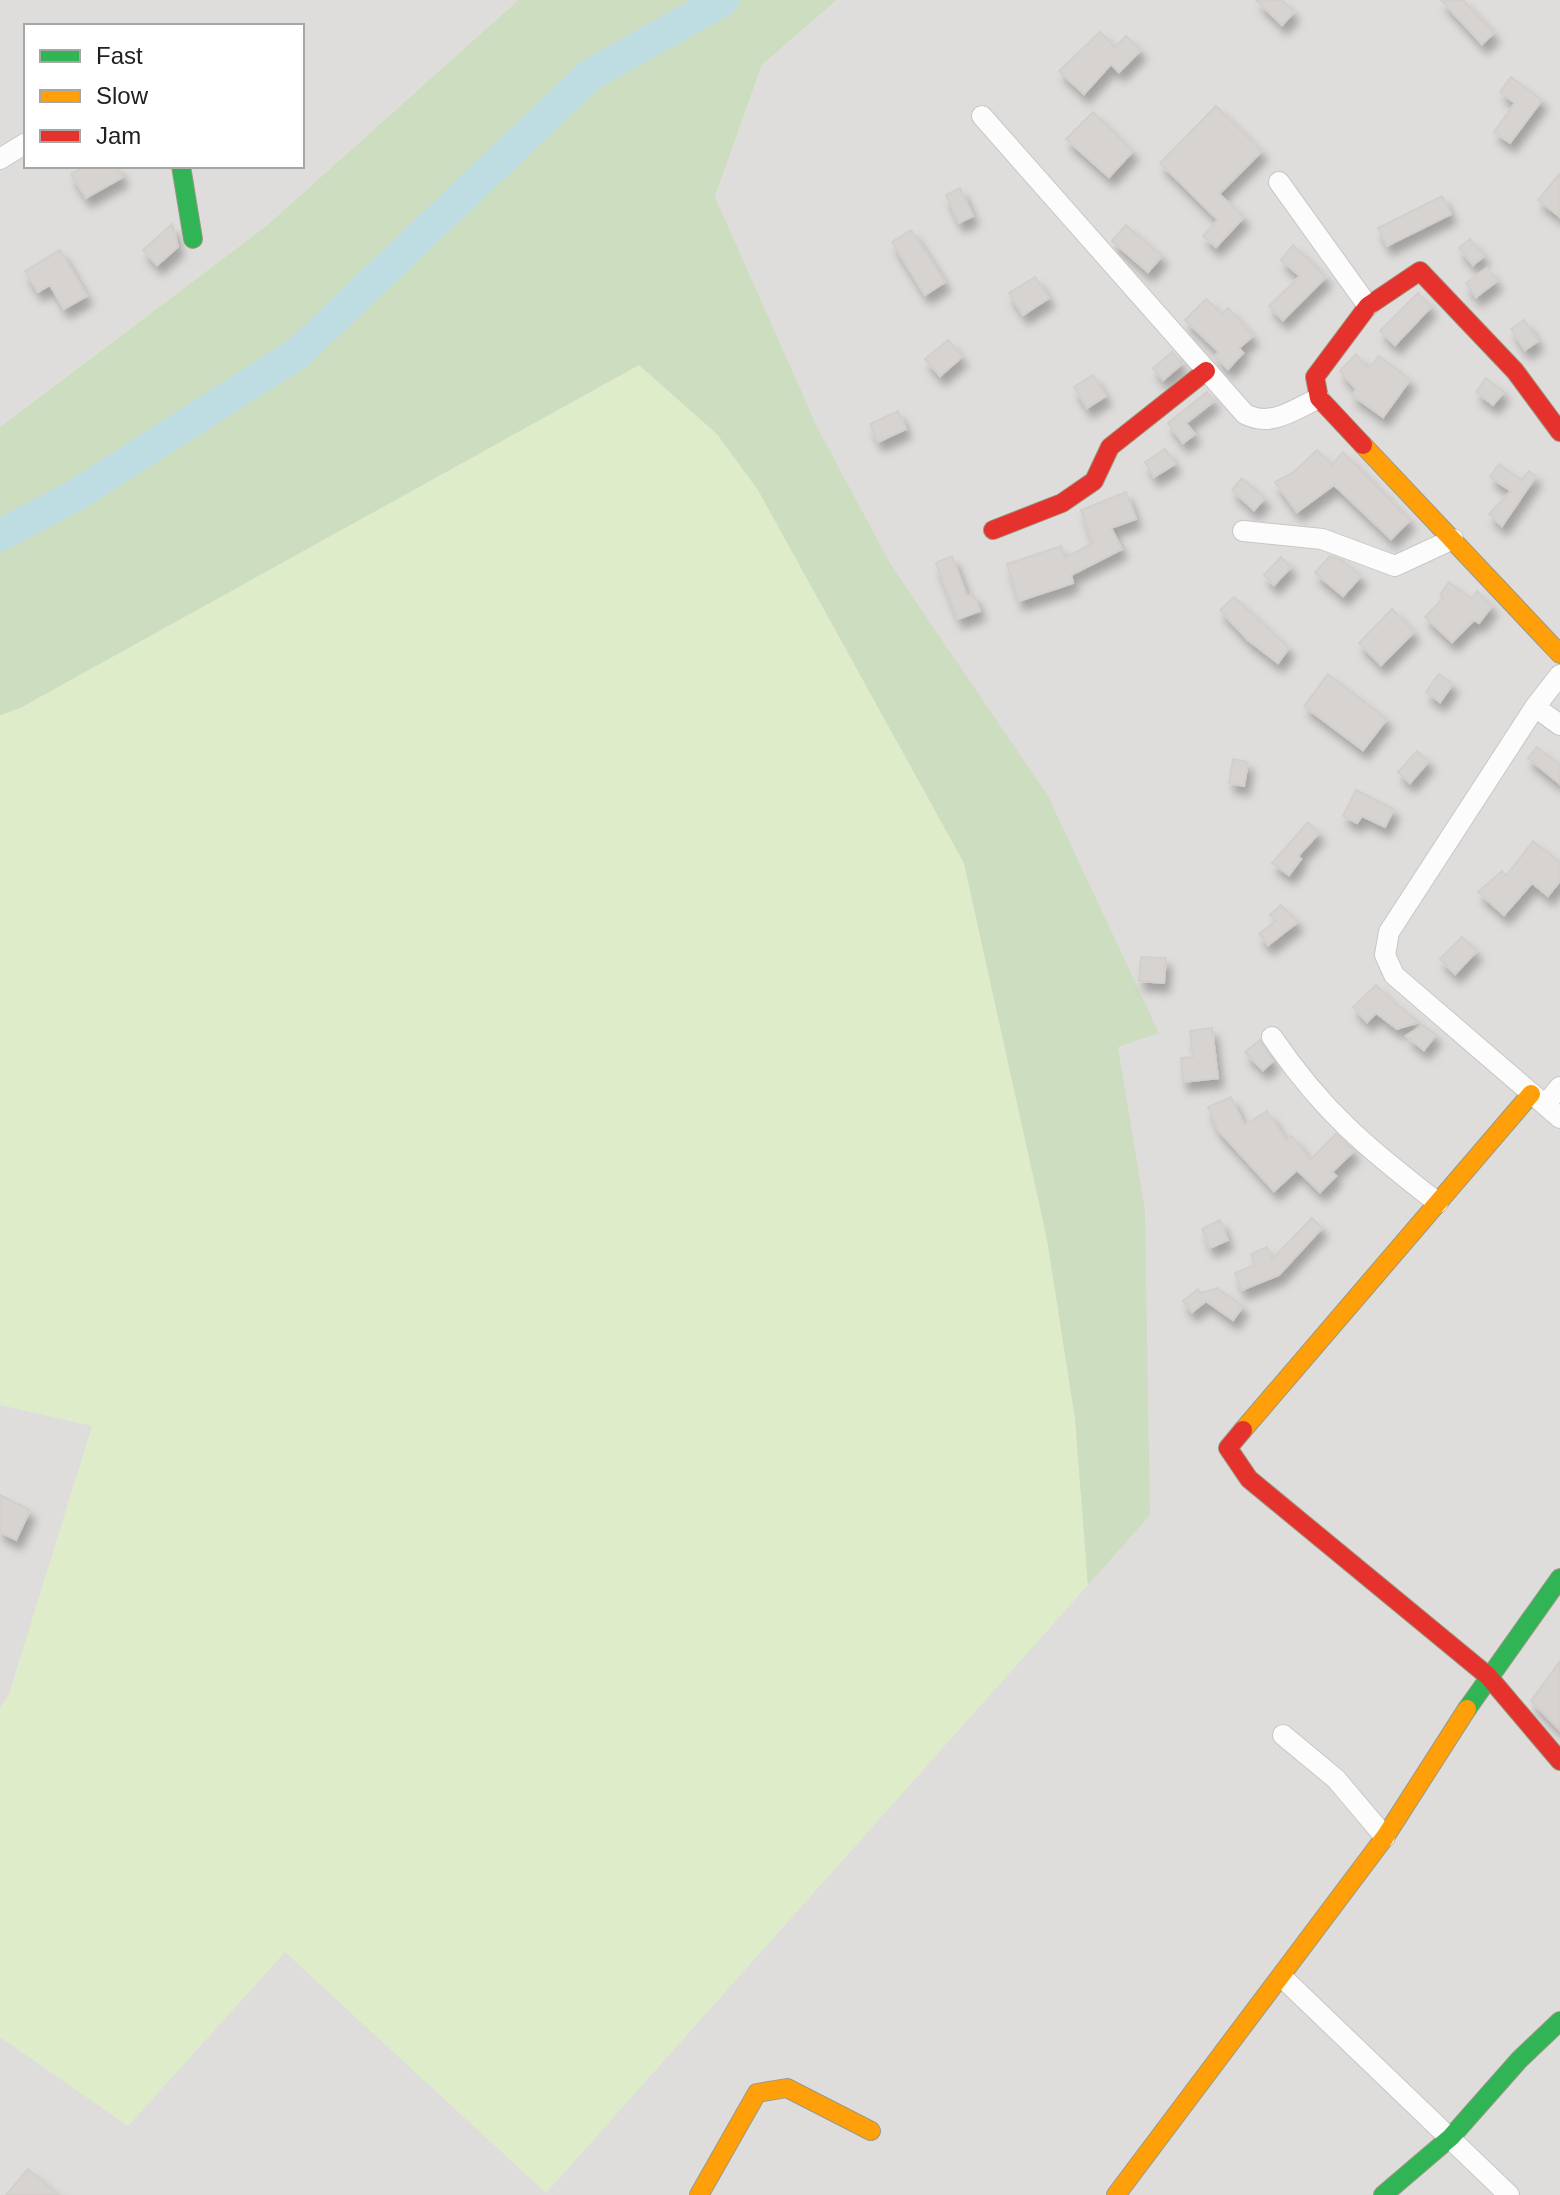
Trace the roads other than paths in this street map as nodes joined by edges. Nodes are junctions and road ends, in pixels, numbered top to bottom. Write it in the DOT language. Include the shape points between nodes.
graph roads {
  1 [pos="982,116"];
  2 [pos="24,144"];
  3 [pos="0,159"];
  4 [pos="181,168"];
  5 [pos="1279,182"];
  6 [pos="193,239"];
  7 [pos="1368,306"];
  8 [pos="1206,371"];
  9 [pos="1319,398"];
  10 [pos="1560,432"];
  11 [pos="993,530"];
  12 [pos="1243,531"];
  13 [pos="1453,539"];
  14 [pos="1560,654"];
  15 [pos="1560,675"];
  16 [pos="1535,707"];
  17 [pos="1560,725"];
  18 [pos="1272,1037"];
  19 [pos="1560,1087"];
  20 [pos="1545,1106"];
  21 [pos="1438,1203"];
  22 [pos="1560,1578"];
  23 [pos="1488,1676"];
  24 [pos="1283,1735"];
  25 [pos="1560,1761"];
  26 [pos="1385,1837"];
  27 [pos="1283,1978"];
  28 [pos="1560,2021"];
  29 [pos="871,2131"];
  30 [pos="1451,2137"];
  31 [pos="699,2195"];
  32 [pos="1116,2195"];
  33 [pos="1383,2195"];
  34 [pos="1509,2195"];
  1 -- 8 [label="street"];
  2 -- 3 [label="street"];
  4 -- 6 [label="street"];
  5 -- 7 [label="street"];
  7 -- 9 [label="street" via="1315,377"];
  7 -- 10 [label="street" via="1410,274 1428,275 1515,371"];
  8 -- 9 [label="street" via="1258,421"];
  8 -- 11 [label="street" via="1110,447 1094,481 1062,503"];
  9 -- 13 [label="street"];
  12 -- 13 [label="street" via="1322,539 1395,566"];
  13 -- 14 [label="street"];
  15 -- 16 [label="street"];
  16 -- 17 [label="street"];
  16 -- 20 [label="street" via="1389,932 1385,955 1394,975"];
  18 -- 21 [label="street" via="1335,1118"];
  19 -- 20 [label="street"];
  20 -- 21 [label="street"];
  21 -- 23 [label="street" via="1228,1448 1249,1479 1275,1503"];
  22 -- 23 [label="street"];
  23 -- 25 [label="street"];
  23 -- 26 [label="street"];
  24 -- 26 [label="street" via="1336,1779"];
  26 -- 27 [label="street"];
  27 -- 30 [label="street"];
  27 -- 32 [label="street"];
  28 -- 30 [label="street"];
  29 -- 31 [label="street" via="787,2088 757,2093"];
  30 -- 33 [label="street"];
  30 -- 34 [label="street"];
}
